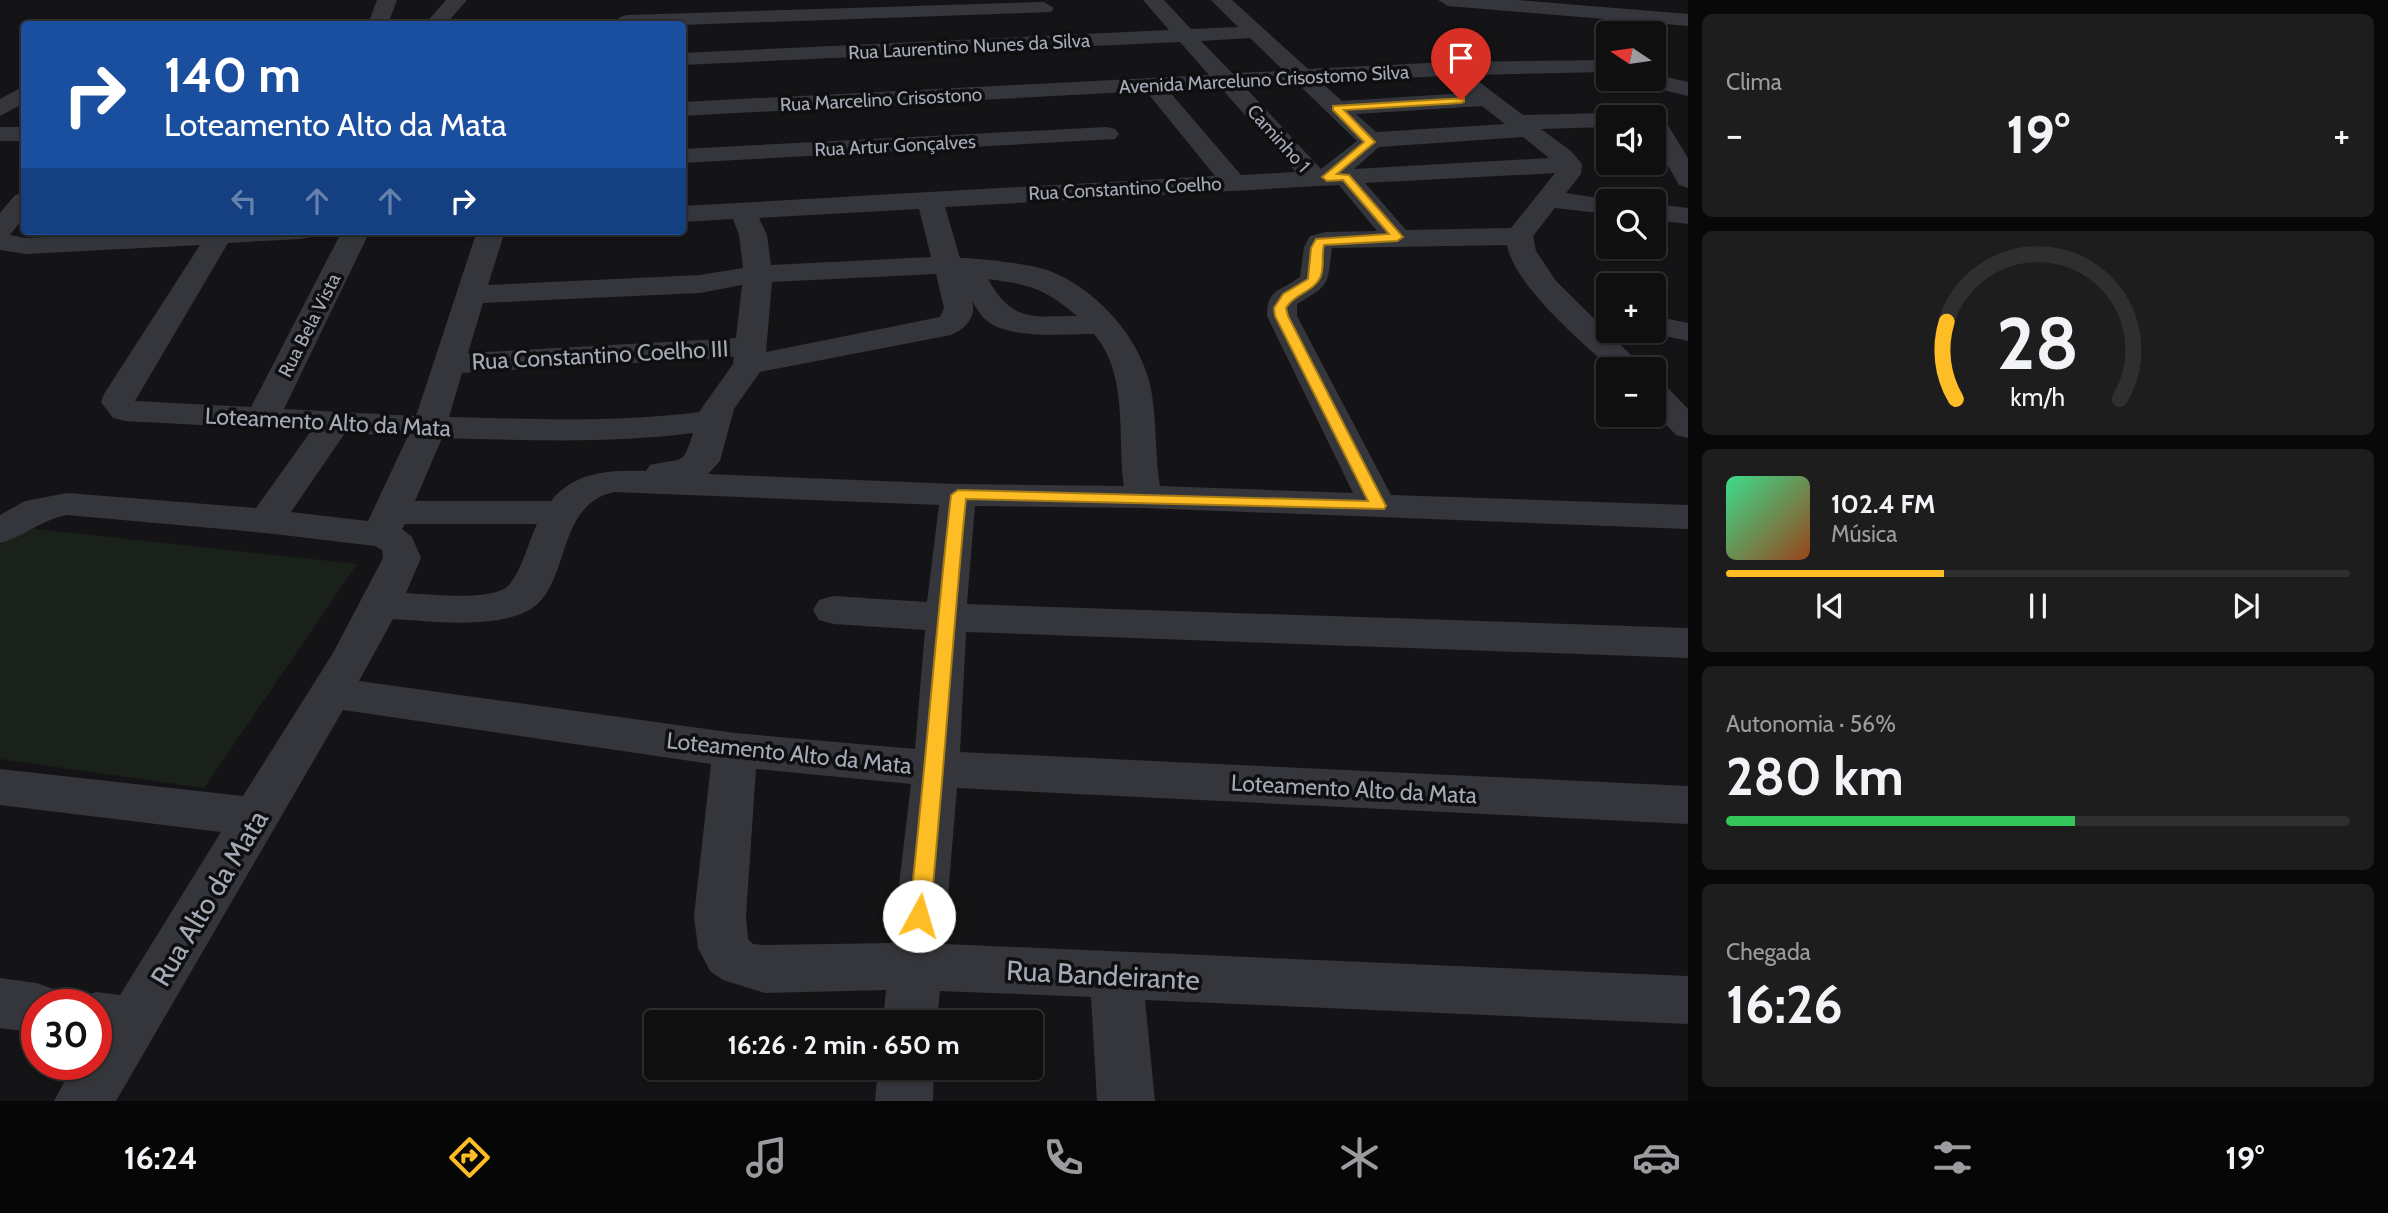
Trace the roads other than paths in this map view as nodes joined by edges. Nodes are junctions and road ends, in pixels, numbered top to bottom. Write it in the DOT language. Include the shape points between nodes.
graph roads {
  1 [pos="387,0"];
  2 [pos="457,0"];
  3 [pos="632,0"];
  4 [pos="1153,0"];
  5 [pos="1221,0"];
  6 [pos="1448,0"];
  7 [pos="1490,0"];
  8 [pos="1041,4"];
  9 [pos="1520,4"];
  10 [pos="861,8"];
  11 [pos="1688,20"];
  12 [pos="378,21"];
  13 [pos="438,21"];
  14 [pos="627,21"];
  15 [pos="658,21"];
  16 [pos="1618,21"];
  17 [pos="1666,22"];
  18 [pos="1256,32"];
  19 [pos="1186,36"];
  20 [pos="1666,38"];
  21 [pos="1688,40"];
  22 [pos="940,47"];
  23 [pos="829,53"];
  24 [pos="686,59"];
  25 [pos="1064,61"];
  26 [pos="1448,69"];
  27 [pos="1596,76"];
  28 [pos="1303,77"];
  29 [pos="1228,81"];
  30 [pos="1153,86"];
  31 [pos="21,95"];
  32 [pos="1486,99"];
  33 [pos="846,101"];
  34 [pos="1336,108"];
  35 [pos="0,109"];
  36 [pos="686,109"];
  37 [pos="1596,122"];
  38 [pos="1521,126"];
  39 [pos="1666,129"];
  40 [pos="0,134"];
  41 [pos="21,134"];
  42 [pos="1107,134"];
  43 [pos="1688,136"];
  44 [pos="1370,140"];
  45 [pos="1666,143"];
  46 [pos="686,156"];
  47 [pos="1569,164"];
  48 [pos="1130,169"];
  49 [pos="870,174"];
  50 [pos="1329,177"];
  51 [pos="1688,180"];
  52 [pos="1233,182"];
  53 [pos="930,199"];
  54 [pos="1549,199"];
  55 [pos="21,205"];
  56 [pos="1596,205"];
  57 [pos="742,210"];
  58 [pos="1666,213"];
  59 [pos="686,214"];
  60 [pos="1688,216"];
  61 [pos="0,230"];
  62 [pos="232,235"];
  63 [pos="354,235"];
  64 [pos="490,235"];
  65 [pos="135,236"];
  66 [pos="219,236"];
  67 [pos="1519,236"];
  68 [pos="1397,237"];
  69 [pos="0,242"];
  70 [pos="958,266"];
  71 [pos="758,274"];
  72 [pos="472,295"];
  73 [pos="1567,308"];
  74 [pos="1596,314"];
  75 [pos="1102,325"];
  76 [pos="1666,327"];
  77 [pos="1688,332"];
  78 [pos="750,356"];
  79 [pos="1617,357"];
  80 [pos="449,364"];
  81 [pos="1666,405"];
  82 [pos="262,419"];
  83 [pos="713,420"];
  84 [pos="335,422"];
  85 [pos="429,427"];
  86 [pos="1688,428"];
  87 [pos="648,429"];
  88 [pos="664,477"];
  89 [pos="958,495"];
  90 [pos="1144,497"];
  91 [pos="1378,506"];
  92 [pos="563,513"];
  93 [pos="1688,517"];
  94 [pos="266,521"];
  95 [pos="386,523"];
  96 [pos="0,531"];
  97 [pos="381,605"];
  98 [pos="833,610"];
  99 [pos="946,617"];
  100 [pos="1688,643"];
  101 [pos="331,693"];
  102 [pos="735,750"];
  103 [pos="936,769"];
  104 [pos="0,787"];
  105 [pos="1688,805"];
  106 [pos="256,817"];
  107 [pos="914,966"];
  108 [pos="1116,976"];
  109 [pos="1688,1000"];
  110 [pos="0,1003"];
  111 [pos="21,1006"];
  112 [pos="911,1010"];
  113 [pos="115,1020"];
  114 [pos="905,1080"];
  115 [pos="83,1101"];
  116 [pos="904,1101"];
  117 [pos="1126,1101"];
  1 -- 12 [label="street"];
  2 -- 13 [label="street"];
  3 -- 14 [label="street"];
  4 -- 19 [label="street, Caminho 1"];
  5 -- 18 [label="street"];
  6 -- 9 [label="street"];
  7 -- 9 [label="street"];
  8 -- 10 [label="street"];
  8 -- 25 [label="street"];
  9 -- 16 [label="street"];
  10 -- 15 [label="street"];
  10 -- 22 [label="street" via="930,30"];
  11 -- 17 [label="street"];
  18 -- 19 [label="street, Rua Laurentino Nunes da Silva"];
  18 -- 28 [label="street"];
  19 -- 25 [label="street, Rua Laurentino Nunes da Silva"];
  19 -- 29 [label="street, Caminho 1"];
  20 -- 21 [label="street"];
  22 -- 23 [label="street, Rua Laurentino Nunes da Silva"];
  22 -- 25 [label="street, Rua Laurentino Nunes da Silva"];
  23 -- 24 [label="street, Rua Laurentino Nunes da Silva"];
  23 -- 33 [label="street"];
  25 -- 30 [label="street, Avenida Marceluno Crisostomo Silva"];
  25 -- 33 [label="street, Rua Marcelino Crisostono"];
  25 -- 42 [label="street"];
  26 -- 27 [label="street, Avenida Marceluno Crisostomo Silva"];
  26 -- 28 [label="street, Avenida Marceluno Crisostomo Silva"];
  26 -- 32 [label="street"];
  28 -- 29 [label="street, Avenida Marceluno Crisostomo Silva"];
  28 -- 34 [label="street"];
  29 -- 30 [label="street, Avenida Marceluno Crisostomo Silva"];
  29 -- 50 [label="street, Caminho 1"];
  30 -- 52 [label="street"];
  31 -- 35 [label="street"];
  32 -- 34 [label="street"];
  32 -- 38 [label="street"];
  33 -- 36 [label="street, Rua Marcelino Crisostono"];
  33 -- 49 [label="street"];
  34 -- 44 [label="street"];
  37 -- 38 [label="street"];
  38 -- 44 [label="street"];
  38 -- 47 [label="street"];
  39 -- 43 [label="street"];
  40 -- 41 [label="street"];
  42 -- 48 [label="street"];
  42 -- 49 [label="street, Rua Artur Gonçalves"];
  44 -- 50 [label="street"];
  45 -- 51 [label="street"];
  46 -- 49 [label="street, Rua Artur Gonçalves"];
  47 -- 50 [label="street, Rua Constantino Coelho"];
  47 -- 54 [label="street" via="1568,174"];
  48 -- 52 [label="street, Rua Constantino Coelho"];
  48 -- 53 [label="street, Rua Constantino Coelho"];
  49 -- 53 [label="street, Rua Constantino Coelho"];
  49 -- 57 [label="street, Rua Constantino Coelho"];
  50 -- 52 [label="street, Rua Constantino Coelho"];
  50 -- 68 [label="street, Caminho 1"];
  53 -- 70 [label="street"];
  54 -- 56 [label="street"];
  54 -- 67 [label="street"];
  55 -- 61 [label="street"];
  57 -- 59 [label="street, Rua Constantino Coelho"];
  57 -- 71 [label="street" via="753,235"];
  58 -- 60 [label="street"];
  62 -- 66 [label="street"];
  63 -- 82 [label="street, Rua Bela Vista"];
  64 -- 72 [label="street"];
  65 -- 66 [label="street"];
  65 -- 69 [label="street" via="26,246"];
  66 -- 82 [label="street, Loteamento Alto da Mata" via="118,402 134,413"];
  67 -- 68 [label="street"];
  67 -- 73 [label="street" via="1529,266"];
  68 -- 91 [label="street" via="1333,239 1318,244 1316,275 1287,296 1280,308"];
  70 -- 71 [label="street"];
  70 -- 75 [label="street" via="1050,281"];
  70 -- 75 [label="street" via="1004,318"];
  70 -- 78 [label="street, Rua Constantino Coelho III" via="959,308 957,319 948,326"];
  71 -- 72 [label="street" via="700,284"];
  71 -- 78 [label="street"];
  72 -- 80 [label="street"];
  73 -- 74 [label="street"];
  73 -- 79 [label="street"];
  75 -- 90 [label="street" via="1131,373"];
  76 -- 77 [label="street"];
  78 -- 80 [label="street, Rua Constantino Coelho III"];
  78 -- 83 [label="street"];
  80 -- 85 [label="street"];
  81 -- 86 [label="street"];
  82 -- 84 [label="street, Loteamento Alto da Mata"];
  83 -- 87 [label="street, Loteamento Alto da Mata"];
  83 -- 88 [label="street" via="705,455 697,467"];
  84 -- 85 [label="street, Loteamento Alto da Mata"];
  84 -- 94 [label="street"];
  85 -- 87 [label="street, Loteamento Alto da Mata"];
  85 -- 95 [label="street"];
  87 -- 88 [label="street"];
  88 -- 89 [label="street"];
  88 -- 92 [label="street" via="590,485 575,494"];
  89 -- 90 [label="street"];
  89 -- 99 [label="street"];
  90 -- 91 [label="street"];
  91 -- 93 [label="street"];
  92 -- 95 [label="street"];
  92 -- 97 [label="street" via="531,583 517,600 495,607"];
  94 -- 95 [label="street"];
  94 -- 96 [label="street" via="54,505 25,515"];
  95 -- 97 [label="street" via="402,558"];
  97 -- 101 [label="street"];
  98 -- 99 [label="street"];
  99 -- 100 [label="street"];
  99 -- 103 [label="street"];
  101 -- 102 [label="street, Loteamento Alto da Mata"];
  101 -- 106 [label="street, Rua Alto da Mata"];
  102 -- 103 [label="street, Loteamento Alto da Mata"];
  102 -- 107 [label="street, Rua Bandeirante" via="720,916 720,938 730,957 765,969"];
  103 -- 105 [label="street, Loteamento Alto da Mata"];
  103 -- 107 [label="street"];
  104 -- 106 [label="street"];
  106 -- 113 [label="street, Rua Alto da Mata"];
  107 -- 108 [label="street, Rua Bandeirante"];
  107 -- 112 [label="street"];
  108 -- 109 [label="street, Rua Bandeirante"];
  108 -- 117 [label="street"];
  110 -- 111 [label="street"];
  113 -- 115 [label="street, Rua Alto da Mata"];
  114 -- 116 [label="street"];
}
